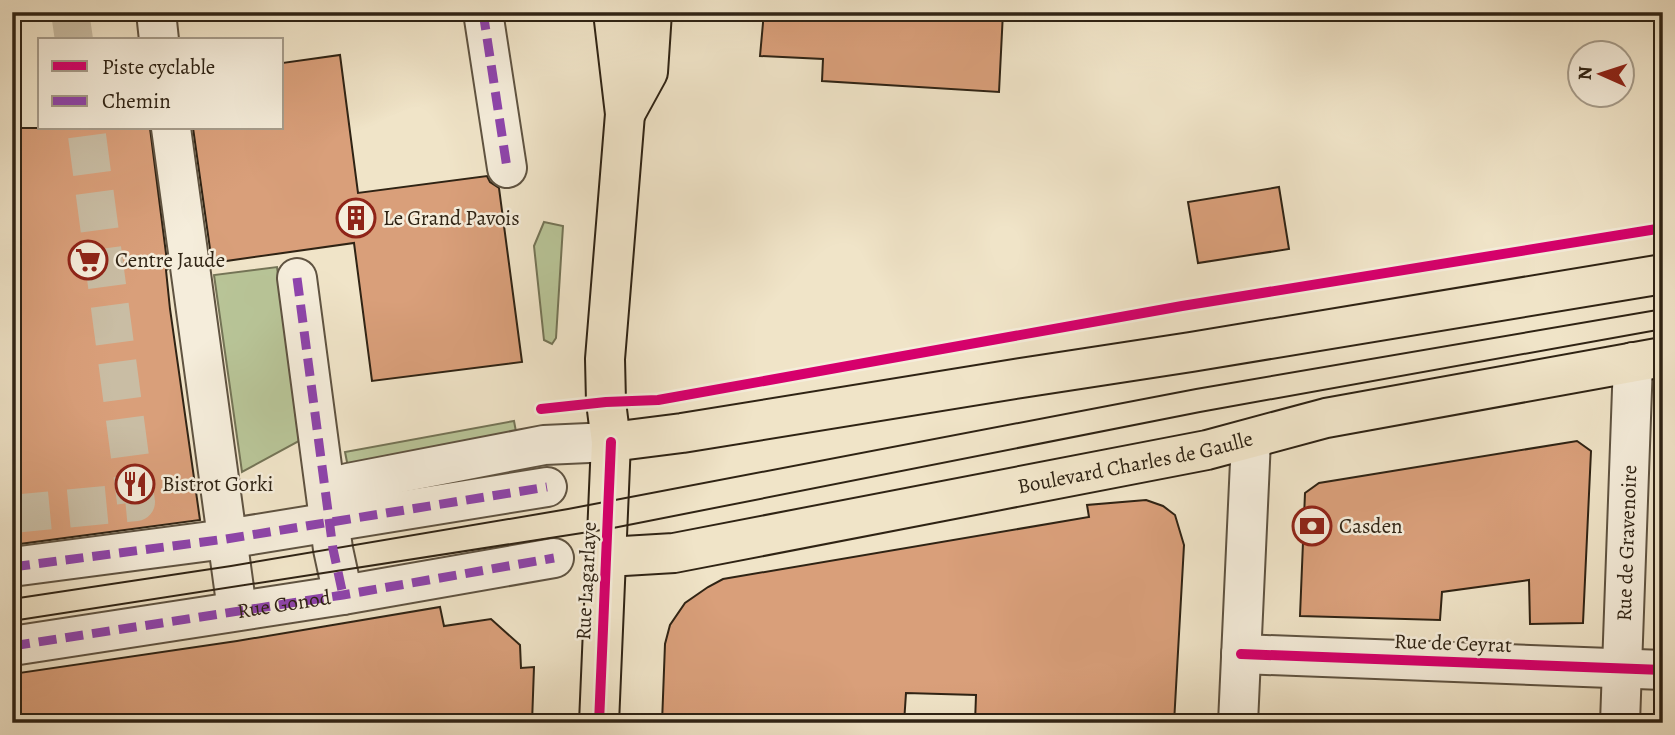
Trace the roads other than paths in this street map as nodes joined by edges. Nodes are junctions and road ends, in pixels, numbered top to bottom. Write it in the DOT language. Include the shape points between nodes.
graph roads {
  1 [pos="156,12"];
  2 [pos="483,12"];
  3 [pos="612,12"];
  4 [pos="639,12"];
  5 [pos="652,12"];
  6 [pos="159,38"];
  7 [pos="648,72"];
  8 [pos="625,114"];
  9 [pos="171,130"];
  10 [pos="507,168"];
  11 [pos="1663,274"];
  12 [pos="297,278"];
  13 [pos="1648,360"];
  14 [pos="1251,440"];
  15 [pos="611,442"];
  16 [pos="348,483"];
  17 [pos="547,487"];
  18 [pos="330,523"];
  19 [pos="226,538"];
  20 [pos="607,557"];
  21 [pos="554,558"];
  22 [pos="12,567"];
  23 [pos="342,595"];
  24 [pos="237,610"];
  25 [pos="12,646"];
  26 [pos="1241,654"];
  27 [pos="1622,668"];
  28 [pos="1663,670"];
  29 [pos="599,723"];
  30 [pos="1238,723"];
  31 [pos="1620,723"];
  1 -- 6 [label="street"];
  2 -- 10 [label="street"];
  3 -- 8 [label="main road, Rue Lagarlaye"];
  4 -- 7 [label="street"];
  5 -- 7 [label="main road, Rue Lagarlaye"];
  7 -- 8 [label="main road, Rue Lagarlaye"];
  8 -- 15 [label="main road, Rue Lagarlaye" via="605,359"];
  9 -- 19 [label="street"];
  11 -- 15 [label="main road"];
  12 -- 18 [label="street"];
  13 -- 14 [label="main road, Boulevard Charles de Gaulle" via="1326,418"];
  13 -- 27 [label="street, Rue de Gravenoire"];
  14 -- 20 [label="main road, Boulevard Charles de Gaulle" via="674,553"];
  14 -- 26 [label="street"];
  15 -- 16 [label="street" via="544,445"];
  15 -- 20 [label="main road, Rue Lagarlaye"];
  17 -- 18 [label="street"];
  18 -- 19 [label="street"];
  18 -- 23 [label="street"];
  19 -- 22 [label="street"];
  19 -- 24 [label="street"];
  20 -- 29 [label="main road, Rue Lagarlaye"];
  21 -- 23 [label="street, Rue Gonod"];
  23 -- 24 [label="street, Rue Gonod"];
  24 -- 25 [label="street, Rue Gonod"];
  26 -- 27 [label="street, Rue de Ceyrat"];
  26 -- 30 [label="street"];
  27 -- 28 [label="street, Rue de Ceyrat"];
  27 -- 31 [label="street, Rue de Gravenoire"];
}
